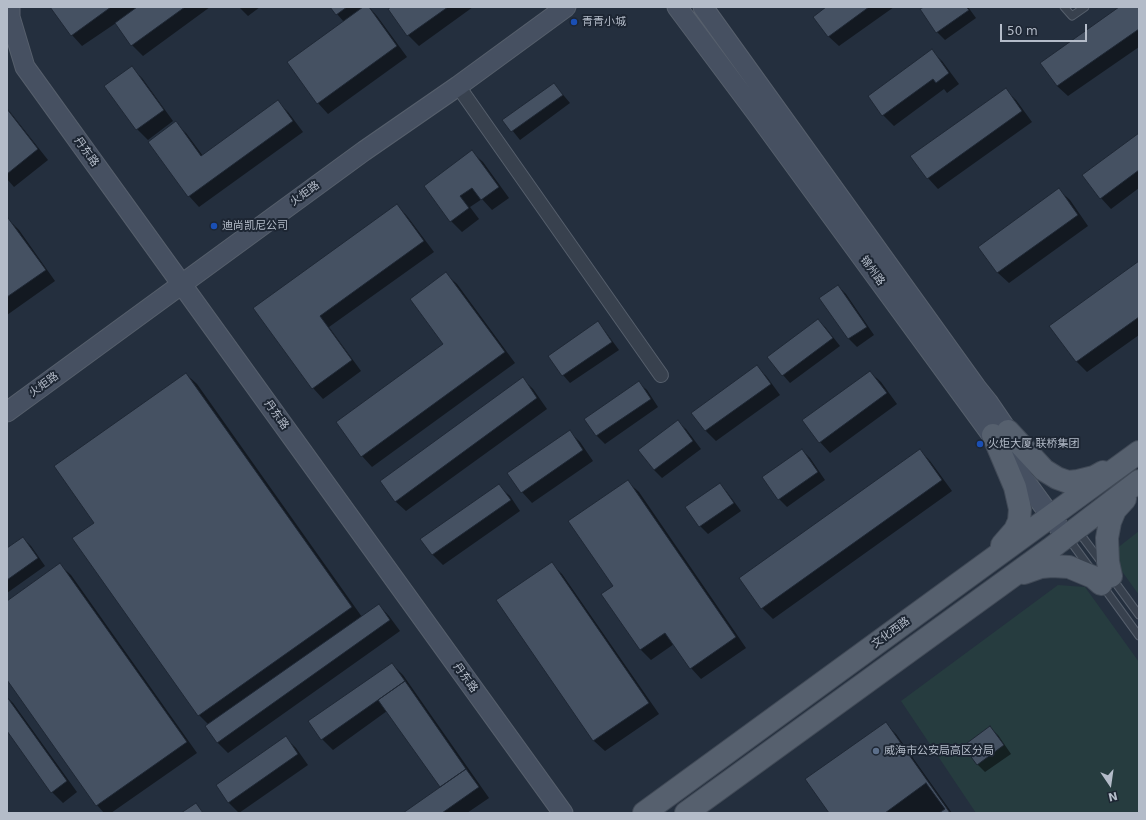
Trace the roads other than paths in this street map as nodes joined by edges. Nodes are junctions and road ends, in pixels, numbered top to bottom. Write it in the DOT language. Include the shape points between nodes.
graph roads {
  1 [pos="10,7"];
  2 [pos="566,7"];
  3 [pos="677,7"];
  4 [pos="703,7"];
  5 [pos="1064,7"];
  6 [pos="1085,7"];
  7 [pos="458,86"];
  8 [pos="182,284"];
  9 [pos="661,375"];
  10 [pos="7,412"];
  11 [pos="1000,433"];
  12 [pos="1139,452"];
  13 [pos="1139,482"];
  14 [pos="1057,512"];
  15 [pos="1072,533"];
  16 [pos="980,568"];
  17 [pos="1106,580"];
  18 [pos="995,588"];
  19 [pos="1139,615"];
  20 [pos="1139,636"];
  21 [pos="696,808"];
  22 [pos="563,813"];
  23 [pos="644,813"];
  1 -- 8 [label="main road, 丹东路" via="10,17 25,67"];
  2 -- 7 [label="main road, 火炬路"];
  3 -- 11 [label="main road, 锦州路"];
  4 -- 11 [label="main road, 锦州路" via="988,402"];
  5 -- 6 [label="lane" via="1072,16"];
  7 -- 8 [label="main road, 火炬路"];
  7 -- 9 [label="street"];
  8 -- 10 [label="main road, 火炬路"];
  8 -- 22 [label="main road, 丹东路"];
  11 -- 12 [label="main road" via="1044,470 1068,482 1094,477"];
  11 -- 14 [label="main road, 锦州路"];
  11 -- 16 [label="main road" via="1020,509 1019,522 1015,530"];
  12 -- 14 [label="main road, 文化西路"];
  13 -- 15 [label="main road"];
  13 -- 17 [label="main road" via="1115,510 1110,522"];
  14 -- 15 [label="main road, 锦州路"];
  14 -- 16 [label="main road, 文化西路"];
  15 -- 17 [label="lane"];
  15 -- 17 [label="lane"];
  15 -- 18 [label="main road"];
  16 -- 23 [label="main road, 文化西路"];
  17 -- 18 [label="main road" via="1069,568 1052,566 1028,571"];
  17 -- 19 [label="lane"];
  17 -- 20 [label="lane"];
  18 -- 21 [label="main road"];
}
